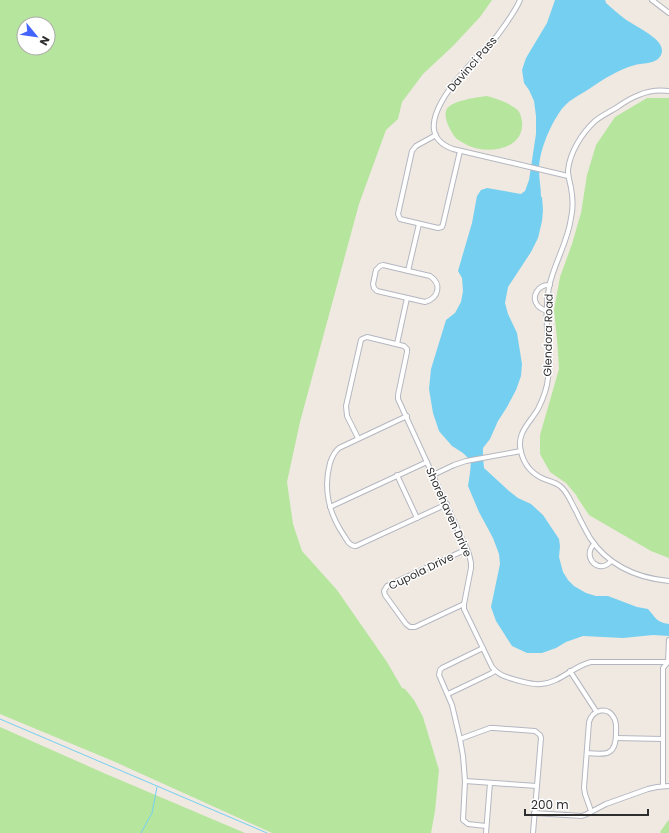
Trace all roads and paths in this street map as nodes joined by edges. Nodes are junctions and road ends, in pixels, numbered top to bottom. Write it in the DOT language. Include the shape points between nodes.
graph roads {
  1 [pos="520,0"];
  2 [pos="652,0"];
  3 [pos="669,13"];
  4 [pos="669,91"];
  5 [pos="436,135"];
  6 [pos="460,151"];
  7 [pos="568,176"];
  8 [pos="419,224"];
  9 [pos="408,270"];
  10 [pos="550,285"];
  11 [pos="407,298"];
  12 [pos="547,311"];
  13 [pos="397,344"];
  14 [pos="406,416"];
  15 [pos="358,438"];
  16 [pos="521,451"];
  17 [pos="428,462"];
  18 [pos="434,475"];
  19 [pos="398,476"];
  20 [pos="446,504"];
  21 [pos="330,507"];
  22 [pos="417,518"];
  23 [pos="594,544"];
  24 [pos="467,548"];
  25 [pos="612,561"];
  26 [pos="669,581"];
  27 [pos="464,604"];
  28 [pos="669,640"];
  29 [pos="483,648"];
  30 [pos="669,662"];
  31 [pos="495,671"];
  32 [pos="570,671"];
  33 [pos="448,694"];
  34 [pos="596,711"];
  35 [pos="616,738"];
  36 [pos="460,739"];
  37 [pos="663,739"];
  38 [pos="587,753"];
  39 [pos="465,781"];
  40 [pos="490,783"];
  41 [pos="537,786"];
  42 [pos="663,786"];
  43 [pos="669,786"];
  44 [pos="591,811"];
  45 [pos="534,813"];
  46 [pos="486,826"];
  47 [pos="486,833"];
  48 [pos="533,833"];
  1 -- 5 [label="street, Davinci Pass" via="497,35 449,89 434,121"];
  2 -- 3 [label="street"];
  4 -- 7 [label="street" via="640,94 596,121 588,128 575,148"];
  5 -- 6 [label="street" via="448,147"];
  5 -- 8 [label="street" via="412,151 398,214 400,219"];
  6 -- 7 [label="street"];
  6 -- 8 [label="street" via="443,225 438,228"];
  7 -- 10 [label="street, Glendora Road" via="572,190 571,219"];
  8 -- 9 [label="street"];
  9 -- 11 [label="street" via="431,277 438,288 431,300 423,302"];
  9 -- 11 [label="street" via="380,266 376,270 373,284 377,291"];
  10 -- 12 [label="street, Glendora Road"];
  10 -- 12 [label="street" via="543,285 535,295 539,307"];
  11 -- 13 [label="street"];
  12 -- 16 [label="street, Glendora Road" via="550,360 548,380 540,405 521,435"];
  13 -- 14 [label="street, Shorehaven Drive" via="407,350 398,395"];
  13 -- 15 [label="street" via="367,337 360,342 346,406 347,416"];
  14 -- 15 [label="street"];
  14 -- 17 [label="street, Shorehaven Drive"];
  15 -- 21 [label="street" via="336,450 332,457 327,486"];
  16 -- 18 [label="street" via="466,461"];
  16 -- 23 [label="street" via="525,463 532,472 558,484 565,491"];
  17 -- 18 [label="street, Shorehaven Drive"];
  17 -- 19 [label="street"];
  18 -- 20 [label="street, Shorehaven Drive"];
  19 -- 21 [label="street"];
  19 -- 22 [label="street"];
  20 -- 22 [label="street"];
  20 -- 24 [label="street, Shorehaven Drive"];
  21 -- 22 [label="street" via="341,531 354,546"];
  23 -- 25 [label="street"];
  23 -- 25 [label="street" via="589,552 594,564 606,566"];
  24 -- 27 [label="street, Shorehaven Drive" via="471,568"];
  24 -- 27 [label="street, Cupola Drive" via="387,586 384,591 410,627"];
  25 -- 26 [label="street" via="641,575"];
  27 -- 29 [label="street"];
  28 -- 30 [label="street"];
  29 -- 31 [label="street"];
  29 -- 33 [label="street" via="440,670 439,675"];
  30 -- 32 [label="street" via="591,662"];
  30 -- 37 [label="street" via="663,668"];
  31 -- 32 [label="street" via="503,676 537,684 552,682"];
  31 -- 33 [label="street"];
  32 -- 34 [label="street"];
  33 -- 36 [label="street"];
  34 -- 35 [label="street" via="605,711 613,716 616,722"];
  34 -- 38 [label="street" via="589,722"];
  35 -- 37 [label="street"];
  35 -- 38 [label="street" via="608,753"];
  36 -- 39 [label="street"];
  36 -- 41 [label="street" via="494,728 537,732 540,738"];
  37 -- 42 [label="street"];
  38 -- 44 [label="street" via="584,788"];
  39 -- 40 [label="street"];
  39 -- 46 [label="street" via="463,820 468,824"];
  40 -- 41 [label="street"];
  40 -- 46 [label="street"];
  41 -- 45 [label="street"];
  42 -- 43 [label="street"];
  42 -- 44 [label="street" via="613,801"];
  44 -- 45 [label="street" via="580,816"];
  45 -- 48 [label="street"];
  46 -- 47 [label="street"];
}
